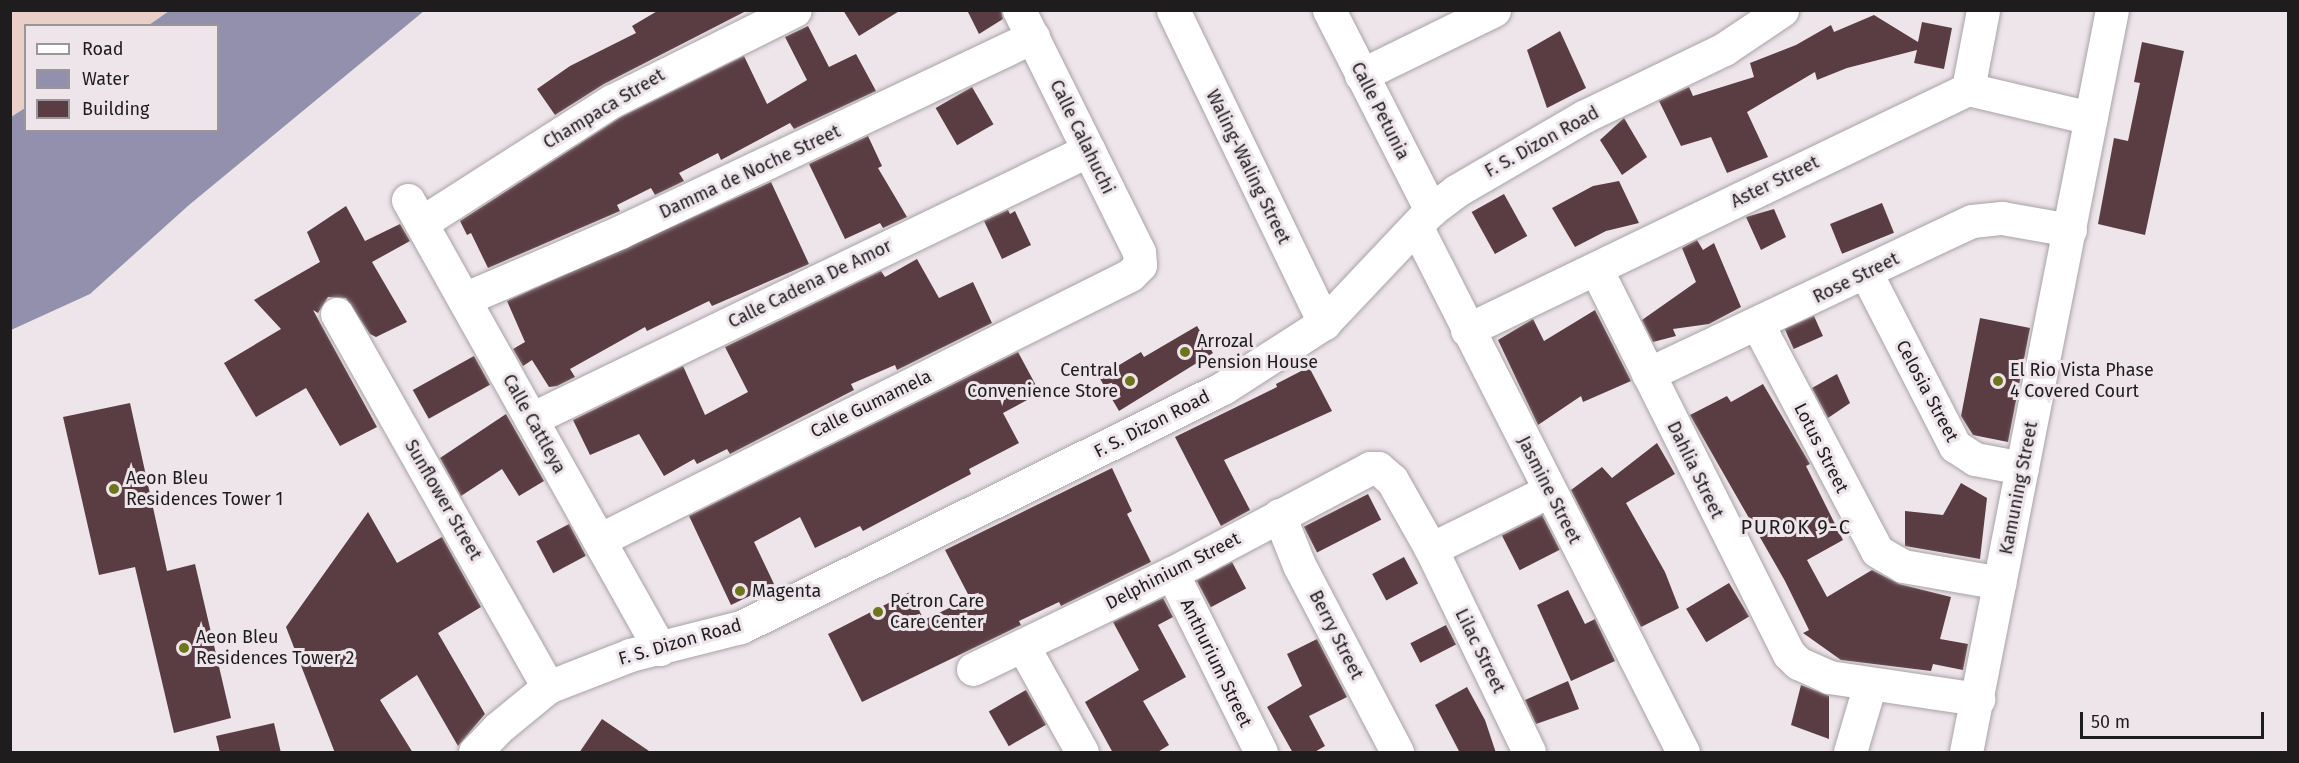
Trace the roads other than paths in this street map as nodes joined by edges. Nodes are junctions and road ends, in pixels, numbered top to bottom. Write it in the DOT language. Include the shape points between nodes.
graph roads {
  1 [pos="1173,10"];
  2 [pos="1329,10"];
  3 [pos="1494,10"];
  4 [pos="1782,10"];
  5 [pos="2112,10"];
  6 [pos="1977,12"];
  7 [pos="778,14"];
  8 [pos="1026,24"];
  9 [pos="1361,75"];
  10 [pos="1968,89"];
  11 [pos="2091,118"];
  12 [pos="1089,150"];
  13 [pos="415,211"];
  14 [pos="1423,218"];
  15 [pos="2070,230"];
  16 [pos="1140,265"];
  17 [pos="1596,269"];
  18 [pos="1866,273"];
  19 [pos="464,299"];
  20 [pos="337,314"];
  21 [pos="1324,323"];
  22 [pos="1758,325"];
  23 [pos="1467,330"];
  24 [pos="1648,374"];
  25 [pos="531,419"];
  26 [pos="1370,468"];
  27 [pos="2022,468"];
  28 [pos="1549,491"];
  29 [pos="1279,515"];
  30 [pos="599,540"];
  31 [pos="1431,549"];
  32 [pos="1172,573"];
  33 [pos="2000,584"];
  34 [pos="1023,646"];
  35 [pos="660,649"];
  36 [pos="974,669"];
  37 [pos="1870,684"];
  38 [pos="548,687"];
  39 [pos="1978,699"];
  40 [pos="475,753"];
  41 [pos="1082,753"];
  42 [pos="1261,753"];
  43 [pos="1397,753"];
  44 [pos="1529,753"];
  45 [pos="1683,753"];
  46 [pos="1850,753"];
  47 [pos="1966,753"];
  1 -- 21 [label="street, Waling-Waling Street"];
  2 -- 9 [label="street, Calle Petunia"];
  3 -- 9 [label="street"];
  4 -- 14 [label="street, F. S. Dizon Road" via="1724,49 1583,117 1494,168"];
  5 -- 11 [label="street, Kamuning Street"];
  6 -- 10 [label="street"];
  7 -- 13 [label="street, Champaca Street"];
  8 -- 12 [label="street, Calle Calahuchi"];
  8 -- 19 [label="street, Damma de Noche Street" via="630,228"];
  9 -- 14 [label="street, Calle Petunia"];
  10 -- 11 [label="street"];
  10 -- 17 [label="street, Aster Street"];
  11 -- 15 [label="street, Kamuning Street"];
  12 -- 16 [label="street, Calle Calahuchi" via="1139,252"];
  12 -- 25 [label="street, Calle Cadena De Amor"];
  13 -- 19 [label="street, Calle Cattleya"];
  14 -- 21 [label="street, F. S. Dizon Road" via="1351,299"];
  14 -- 23 [label="street, Jasmine Street"];
  15 -- 18 [label="street, Rose Street" via="1986,218"];
  15 -- 27 [label="street, Kamuning Street"];
  16 -- 30 [label="street, Calle Gumamela" via="1130,275"];
  17 -- 23 [label="street, Aster Street"];
  17 -- 24 [label="street, Dahlia Street"];
  18 -- 22 [label="street, Rose Street"];
  18 -- 27 [label="street, Celosia Street" via="1955,446 1976,459"];
  19 -- 25 [label="street, Calle Cattleya"];
  20 -- 38 [label="street, Sunflower Street"];
  21 -- 35 [label="street, F. S. Dizon Road" via="1280,355 1223,388 836,582 741,627"];
  22 -- 24 [label="street, Rose Street"];
  22 -- 33 [label="street, Lotus Street" via="1877,551 1903,566"];
  23 -- 28 [label="street, Jasmine Street"];
  24 -- 37 [label="street, Dahlia Street" via="1779,640 1798,663 1810,670"];
  25 -- 30 [label="street, Calle Cattleya"];
  26 -- 29 [label="street, Delphinium Street"];
  26 -- 31 [label="street, Lilac Street" via="1385,471"];
  27 -- 33 [label="street, Kamuning Street"];
  28 -- 31 [label="street"];
  28 -- 45 [label="street, Jasmine Street"];
  29 -- 32 [label="street, Delphinium Street"];
  29 -- 43 [label="street, Berry Street" via="1299,565"];
  30 -- 35 [label="street, Calle Cattleya"];
  31 -- 44 [label="street, Lilac Street"];
  32 -- 34 [label="street, Delphinium Street"];
  32 -- 42 [label="street, Anthurium Street"];
  33 -- 39 [label="street, Kamuning Street"];
  34 -- 36 [label="street, Delphinium Street"];
  34 -- 41 [label="street"];
  35 -- 38 [label="street, F. S. Dizon Road" via="589,668"];
  37 -- 39 [label="street, Dahlia Street"];
  37 -- 46 [label="street"];
  38 -- 40 [label="street, F. S. Dizon Road" via="498,728"];
  39 -- 47 [label="street, Kamuning Street"];
}
